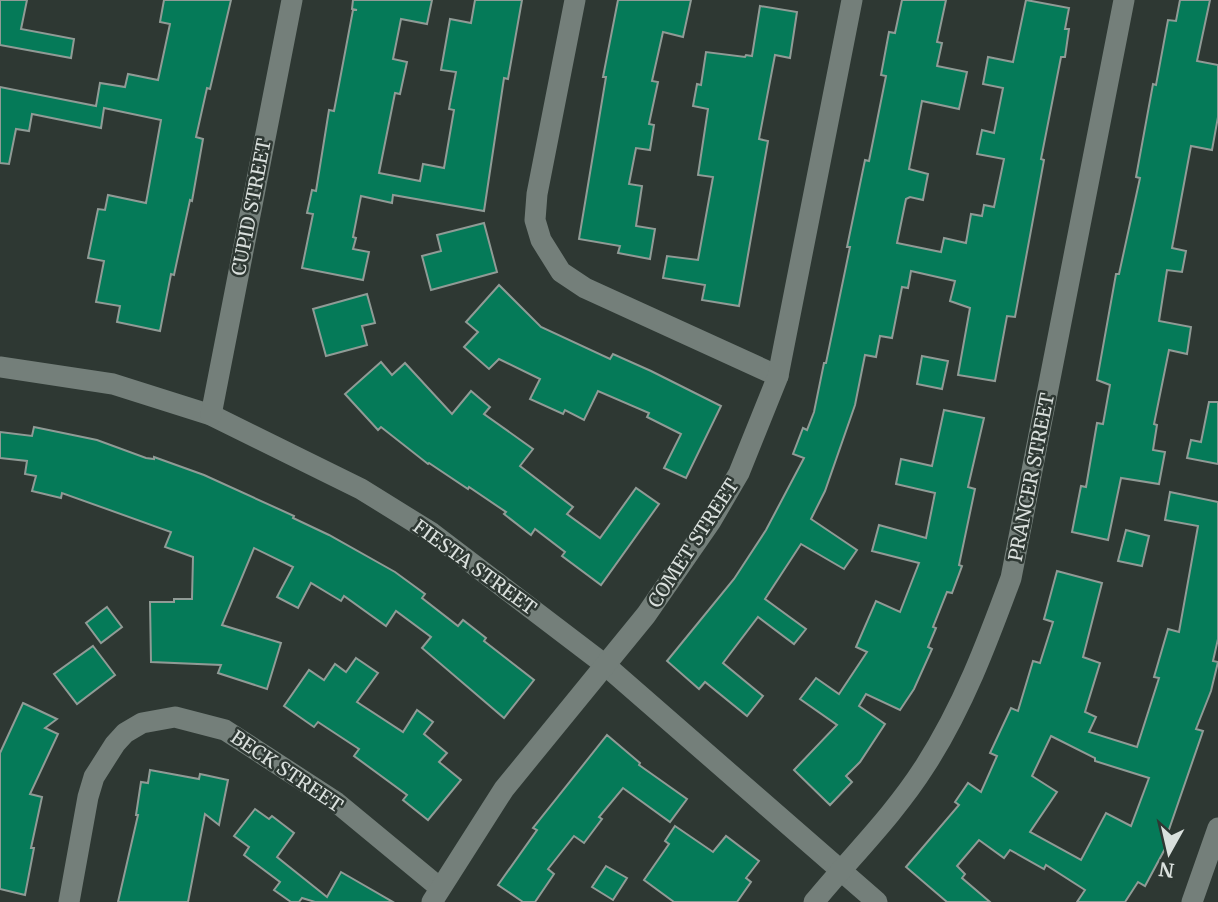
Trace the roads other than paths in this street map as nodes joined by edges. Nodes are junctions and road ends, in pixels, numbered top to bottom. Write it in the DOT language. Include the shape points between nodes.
graph roads {
  1 [pos="292,0"];
  2 [pos="575,0"];
  3 [pos="852,0"];
  4 [pos="1124,0"];
  5 [pos="0,367"];
  6 [pos="778,376"];
  7 [pos="211,415"];
  8 [pos="604,664"];
  9 [pos="1218,828"];
  10 [pos="840,871"];
  11 [pos="436,895"];
  12 [pos="69,902"];
  13 [pos="814,902"];
  14 [pos="877,902"];
  15 [pos="1192,902"];
  1 -- 7 [label="street, CUPID STREET"];
  2 -- 6 [label="street" via="537,194 535,220 541,240 561,272 585,288"];
  3 -- 6 [label="street, COMET STREET"];
  4 -- 10 [label="street, PRANCER STREET" via="1011,578 955,716 902,799"];
  5 -- 7 [label="street, FIESTA STREET" via="113,384"];
  6 -- 8 [label="street, COMET STREET" via="739,473 711,521 646,615"];
  7 -- 8 [label="street, FIESTA STREET" via="361,489 432,533"];
  8 -- 10 [label="street, FIESTA STREET"];
  8 -- 11 [label="street, COMET STREET" via="504,789"];
  9 -- 15 [label="street"];
  10 -- 13 [label="street, PRANCER STREET"];
  10 -- 14 [label="street, FIESTA STREET"];
  11 -- 12 [label="street, BECK STREET" via="336,802 225,730 175,717 142,723 125,733 94,777"];
}
